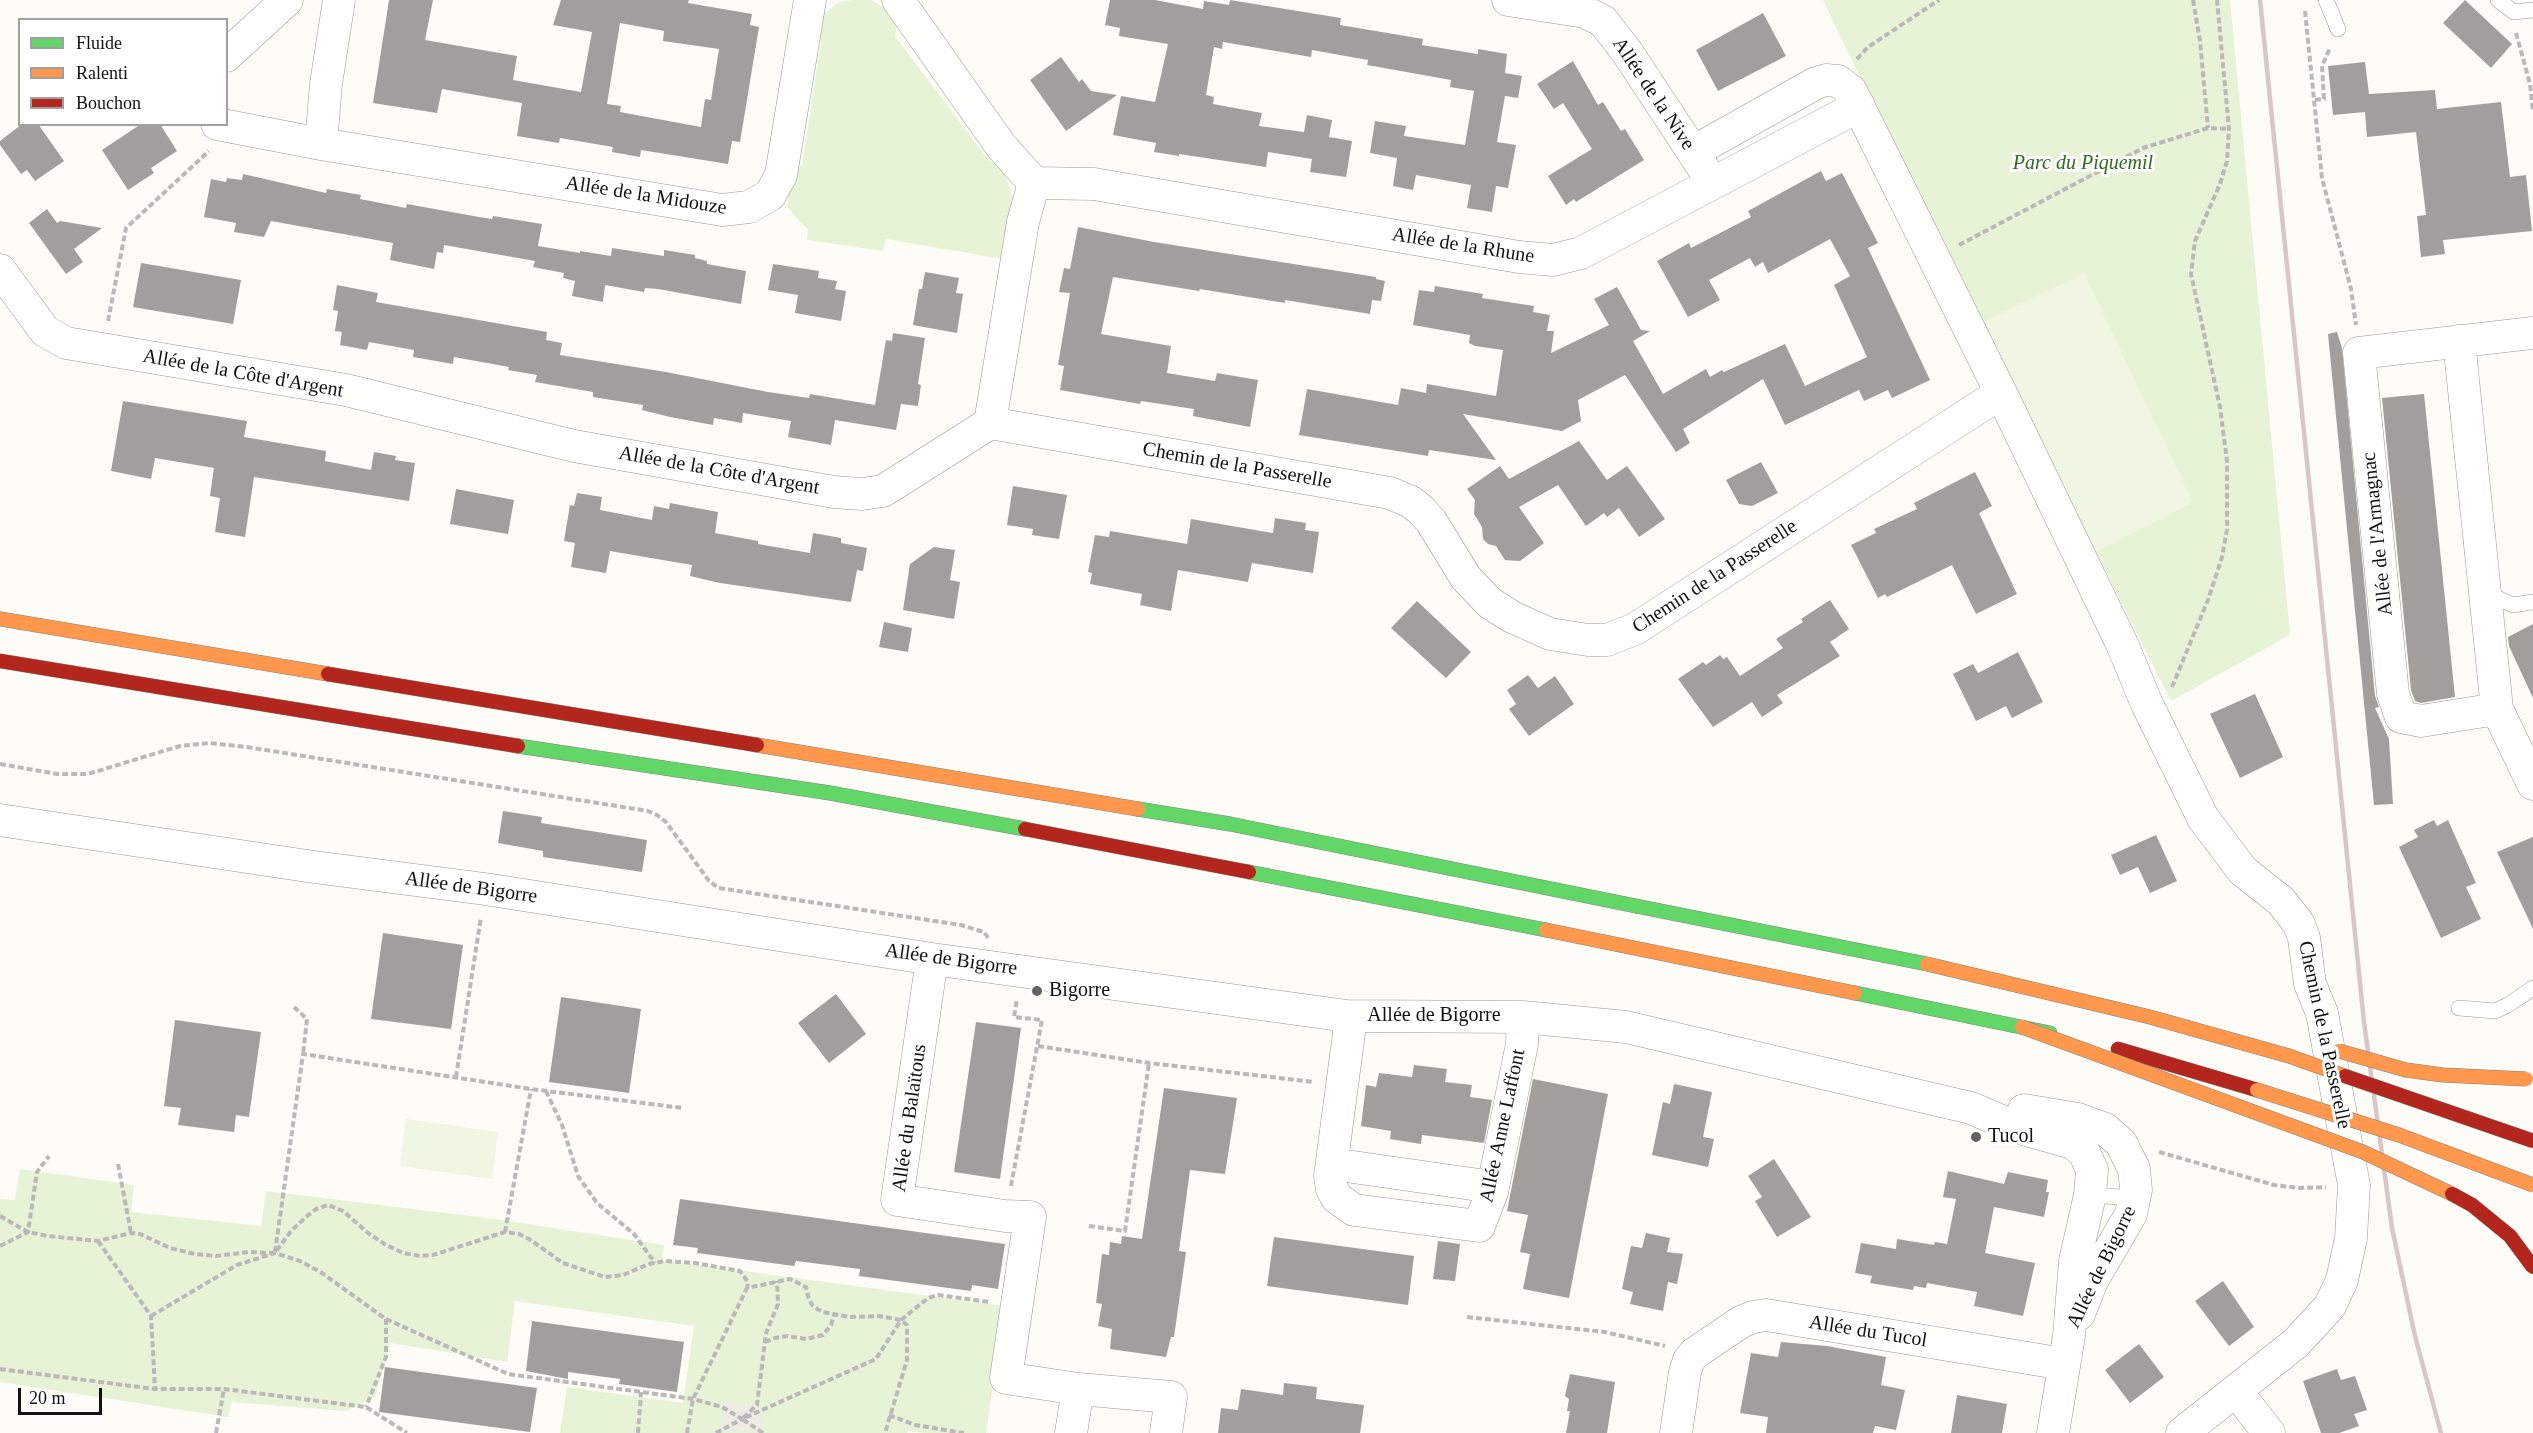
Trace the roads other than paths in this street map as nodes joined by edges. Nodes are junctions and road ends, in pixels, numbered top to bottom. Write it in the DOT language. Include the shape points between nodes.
graph roads {
  1 [pos="287,0"];
  2 [pos="339,0"];
  3 [pos="810,0"];
  4 [pos="898,0"];
  5 [pos="1508,0"];
  6 [pos="2326,0"];
  7 [pos="2498,0"];
  8 [pos="1584,6"];
  9 [pos="2533,10"];
  10 [pos="2338,29"];
  11 [pos="228,54"];
  12 [pos="1851,94"];
  13 [pos="224,126"];
  14 [pos="321,144"];
  15 [pos="1693,152"];
  16 [pos="1034,183"];
  17 [pos="1714,185"];
  18 [pos="0,270"];
  19 [pos="2533,333"];
  20 [pos="2459,341"];
  21 [pos="2001,393"];
  22 [pos="990,423"];
  23 [pos="2486,592"];
  24 [pos="2533,602"];
  25 [pos="0,619"];
  26 [pos="0,661"];
  27 [pos="2498,709"];
  28 [pos="2533,784"];
  29 [pos="0,820"];
  30 [pos="932,959"];
  31 [pos="1953,969"];
  32 [pos="2533,988"];
  33 [pos="2459,1008"];
  34 [pos="2186,1012"];
  35 [pos="1347,1016"];
  36 [pos="1523,1017"];
  37 [pos="2022,1027"];
  38 [pos="2309,1041"];
  39 [pos="2533,1080"];
  40 [pos="1971,1108"];
  41 [pos="2533,1141"];
  42 [pos="1332,1164"];
  43 [pos="2533,1185"];
  44 [pos="1493,1187"];
  45 [pos="2090,1195"];
  46 [pos="2135,1198"];
  47 [pos="2533,1268"];
  48 [pos="2066,1350"];
  49 [pos="1078,1389"];
  50 [pos="2236,1391"];
  51 [pos="1071,1433"];
  52 [pos="1166,1433"];
  53 [pos="1676,1433"];
  54 [pos="2053,1433"];
  55 [pos="2182,1433"];
  56 [pos="2269,1433"];
  1 -- 11 [label="street"];
  2 -- 14 [label="street"];
  3 -- 14 [label="street, Allée de la Midouze" via="781,175 770,195 749,207 722,210"];
  4 -- 16 [label="street" via="1001,146"];
  5 -- 8 [label="street, Allée de la Nive"];
  6 -- 10 [label="lane"];
  7 -- 9 [label="lane" via="2514,12"];
  8 -- 15 [label="street, Allée de la Nive" via="1603,21 1621,44"];
  12 -- 15 [label="street" via="1826,80 1816,83"];
  12 -- 17 [label="street, Allée de la Rhune"];
  12 -- 21 [label="street, Chemin de la Passerelle"];
  13 -- 14 [label="street, Allée de la Midouze"];
  15 -- 17 [label="street, Allée de la Nive"];
  16 -- 17 [label="street, Allée de la Rhune" via="1094,184 1553,260 1581,253"];
  16 -- 22 [label="street" via="1023,222"];
  18 -- 22 [label="street, Allée de la Côte d'Argent" via="45,331 66,343 346,390 574,446 834,492 883,491"];
  19 -- 20 [label="street"];
  20 -- 23 [label="street"];
  20 -- 27 [label="street, Allée de l'Armagnac" via="2359,353 2393,694 2401,717 2421,721"];
  21 -- 22 [label="street, Chemin de la Passerelle" via="1635,629 1598,640 1550,634 1490,603 1466,578 1426,516 1411,502 1390,493"];
  21 -- 50 [label="street, Chemin de la Passerelle" via="2192,797 2243,871 2280,901 2299,924 2310,984 2322,1013 2354,1185 2346,1265 2331,1306 2296,1343"];
  23 -- 24 [label="lane" via="2513,605"];
  23 -- 27 [label="street"];
  25 -- 31 [label="highway, bridge" via="1230,824"];
  26 -- 37 [label="highway" via="445,735 830,793 1404,900"];
  27 -- 28 [label="street"];
  29 -- 30 [label="street, Allée de Bigorre" via="485,889"];
  30 -- 35 [label="street, Allée de Bigorre"];
  30 -- 49 [label="street, Allée du Balaïtous" via="897,1200 1030,1217 1006,1378"];
  31 -- 34 [label="highway, bridge"];
  31 -- 41 [label="highway, bridge" via="2289,1056"];
  32 -- 33 [label="lane" via="2495,1011"];
  35 -- 36 [label="street, Allée de Bigorre"];
  35 -- 42 [label="street, Allée Anne Laffont" via="1349,1033"];
  36 -- 40 [label="street, Allée de Bigorre" via="1626,1027"];
  36 -- 44 [label="street, Allée Anne Laffont" via="1522,1044"];
  37 -- 43 [label="highway, bridge" via="2141,1054 2399,1135"];
  37 -- 47 [label="highway, bridge" via="2363,1152 2433,1183 2472,1205 2502,1230"];
  38 -- 39 [label="highway, bridge" via="2406,1070"];
  40 -- 45 [label="street, Allée de Bigorre" via="2079,1147 2092,1170"];
  40 -- 46 [label="street, Allée de Bigorre" via="2027,1110 2078,1119 2105,1129 2121,1143 2134,1170"];
  42 -- 44 [label="street"];
  42 -- 44 [label="street, Allée Anne Laffont" via="1332,1189 1340,1202 1354,1210 1479,1226"];
  45 -- 46 [label="lane"];
  45 -- 48 [label="street, Allée de Bigorre" via="2075,1261"];
  46 -- 48 [label="street, Allée de Bigorre" via="2131,1214 2092,1281"];
  48 -- 53 [label="street, Allée du Tucol" via="1766,1315 1741,1322 1695,1353 1685,1372"];
  48 -- 54 [label="street"];
  49 -- 51 [label="street"];
  49 -- 52 [label="street" via="1171,1397"];
  50 -- 55 [label="street, Chemin de la Passerelle"];
  50 -- 56 [label="street"];
}
